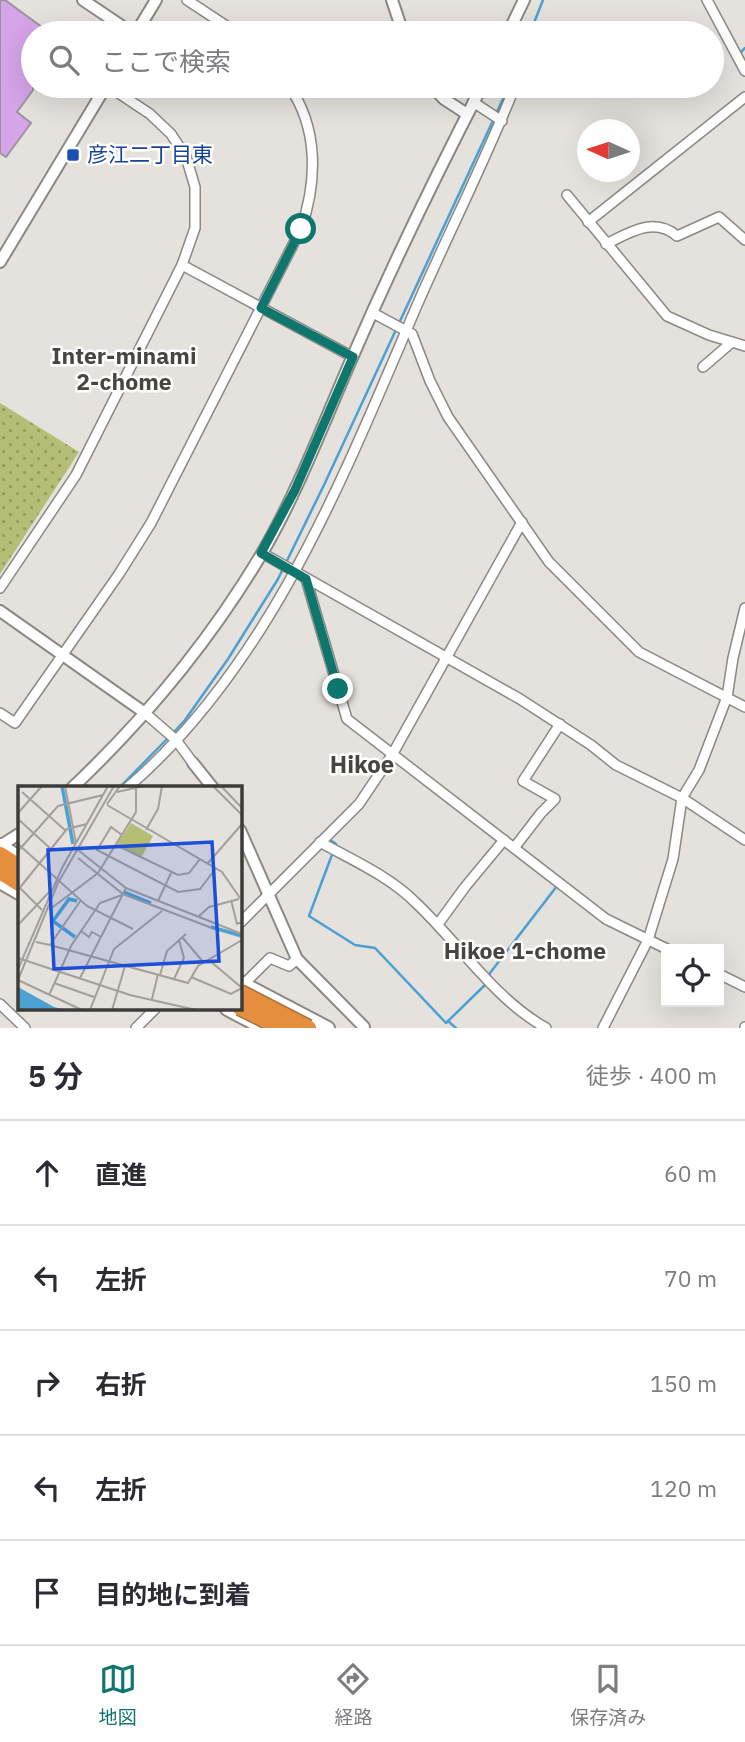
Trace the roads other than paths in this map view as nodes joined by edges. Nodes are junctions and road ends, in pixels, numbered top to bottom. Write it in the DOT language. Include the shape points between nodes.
graph roads {
  1 [pos="83,0"];
  2 [pos="156,0"];
  3 [pos="187,0"];
  4 [pos="392,0"];
  5 [pos="524,0"];
  6 [pos="707,0"];
  7 [pos="115,21"];
  8 [pos="142,21"];
  9 [pos="219,21"];
  10 [pos="399,21"];
  11 [pos="514,21"];
  12 [pos="720,21"];
  13 [pos="724,28"];
  14 [pos="742,57"];
  15 [pos="745,71"];
  16 [pos="745,97"];
  17 [pos="100,98"];
  18 [pos="125,98"];
  19 [pos="295,98"];
  20 [pos="443,98"];
  21 [pos="475,98"];
  22 [pos="511,98"];
  23 [pos="473,102"];
  24 [pos="467,114"];
  25 [pos="502,121"];
  26 [pos="567,195"];
  27 [pos="588,222"];
  28 [pos="745,240"];
  29 [pos="606,244"];
  30 [pos="0,262"];
  31 [pos="183,265"];
  32 [pos="261,308"];
  33 [pos="373,313"];
  34 [pos="408,330"];
  35 [pos="732,342"];
  36 [pos="745,346"];
  37 [pos="353,357"];
  38 [pos="703,367"];
  39 [pos="522,522"];
  40 [pos="261,553"];
  41 [pos="296,573"];
  42 [pos="306,579"];
  43 [pos="0,588"];
  44 [pos="745,608"];
  45 [pos="0,611"];
  46 [pos="63,655"];
  47 [pos="446,657"];
  48 [pos="727,697"];
  49 [pos="745,707"];
  50 [pos="0,713"];
  51 [pos="145,713"];
  52 [pos="560,724"];
  53 [pos="176,740"];
  54 [pos="392,755"];
  55 [pos="193,763"];
  56 [pos="74,786"];
  57 [pos="129,786"];
  58 [pos="211,786"];
  59 [pos="682,798"];
  60 [pos="18,835"];
  61 [pos="242,835"];
  62 [pos="745,839"];
  63 [pos="504,840"];
  64 [pos="320,842"];
  65 [pos="0,846"];
  66 [pos="514,848"];
  67 [pos="0,855"];
  68 [pos="18,856"];
  69 [pos="18,866"];
  70 [pos="0,871"];
  71 [pos="0,882"];
  72 [pos="18,882"];
  73 [pos="18,892"];
  74 [pos="268,894"];
  75 [pos="242,921"];
  76 [pos="438,924"];
  77 [pos="648,940"];
  78 [pos="661,946"];
  79 [pos="297,959"];
  80 [pos="724,976"];
  81 [pos="243,986"];
  82 [pos="745,987"];
  83 [pos="0,1004"];
  84 [pos="154,1010"];
  85 [pos="241,1017"];
  86 [pos="25,1028"];
  87 [pos="136,1028"];
  88 [pos="263,1028"];
  89 [pos="282,1028"];
  90 [pos="308,1028"];
  91 [pos="328,1028"];
  92 [pos="364,1028"];
  93 [pos="546,1028"];
  94 [pos="603,1028"];
  1 -- 7 [label="street"];
  2 -- 8 [label="street"];
  3 -- 9 [label="street"];
  4 -- 10 [label="street"];
  5 -- 11 [label="street"];
  6 -- 12 [label="street"];
  13 -- 14 [label="street"];
  14 -- 15 [label="street"];
  16 -- 27 [label="street"];
  17 -- 30 [label="street"];
  18 -- 31 [label="street" via="171,134 186,157 196,205 195,228"];
  19 -- 32 [label="street" via="312,148 313,186 301,229"];
  20 -- 24 [label="street"];
  21 -- 23 [label="street"];
  22 -- 25 [label="street"];
  23 -- 24 [label="street"];
  23 -- 25 [label="street"];
  24 -- 33 [label="street"];
  25 -- 34 [label="street"];
  26 -- 27 [label="street"];
  27 -- 29 [label="street"];
  28 -- 29 [label="street" via="719,216 677,236 652,226"];
  29 -- 35 [label="street" via="667,316"];
  31 -- 32 [label="street"];
  31 -- 43 [label="street" via="76,475"];
  32 -- 37 [label="street"];
  32 -- 46 [label="street" via="151,523"];
  33 -- 34 [label="street"];
  33 -- 37 [label="street"];
  34 -- 39 [label="street" via="448,417"];
  34 -- 41 [label="street"];
  35 -- 36 [label="street"];
  35 -- 38 [label="street"];
  37 -- 40 [label="street" via="295,490"];
  39 -- 47 [label="street"];
  39 -- 48 [label="street" via="549,562 639,652"];
  40 -- 41 [label="street"];
  40 -- 51 [label="street" via="201,646"];
  41 -- 42 [label="street"];
  41 -- 53 [label="street" via="196,720"];
  42 -- 47 [label="street"];
  42 -- 54 [label="street" via="347,719"];
  44 -- 48 [label="street"];
  45 -- 46 [label="street"];
  46 -- 50 [label="street" via="15,723"];
  46 -- 51 [label="street"];
  47 -- 52 [label="street"];
  47 -- 54 [label="street"];
  48 -- 49 [label="street"];
  48 -- 59 [label="street" via="699,770"];
  51 -- 53 [label="street"];
  51 -- 56 [label="street"];
  52 -- 59 [label="street" via="616,765"];
  52 -- 66 [label="street" via="523,781 555,799"];
  53 -- 55 [label="street"];
  53 -- 57 [label="street"];
  54 -- 63 [label="street"];
  54 -- 64 [label="street" via="359,804"];
  55 -- 58 [label="street"];
  59 -- 62 [label="street"];
  59 -- 77 [label="street" via="673,859"];
  60 -- 65 [label="street"];
  61 -- 74 [label="street"];
  63 -- 66 [label="street"];
  63 -- 76 [label="street"];
  64 -- 74 [label="street"];
  64 -- 76 [label="street" via="400,888"];
  65 -- 68 [label="main road"];
  66 -- 77 [label="street" via="606,919"];
  67 -- 69 [label="highway"];
  70 -- 72 [label="highway"];
  71 -- 73 [label="main road"];
  74 -- 75 [label="street"];
  74 -- 79 [label="street"];
  76 -- 93 [label="street" via="517,1010"];
  77 -- 78 [label="street"];
  77 -- 94 [label="street"];
  79 -- 81 [label="street" via="289,966 271,958"];
  79 -- 92 [label="street"];
  80 -- 82 [label="street"];
  81 -- 85 [label="street" via="251,994"];
  81 -- 90 [label="highway, bridge"];
  81 -- 91 [label="main road"];
  83 -- 86 [label="street"];
  84 -- 87 [label="street"];
  85 -- 88 [label="main road"];
  85 -- 89 [label="highway, bridge"];
}
